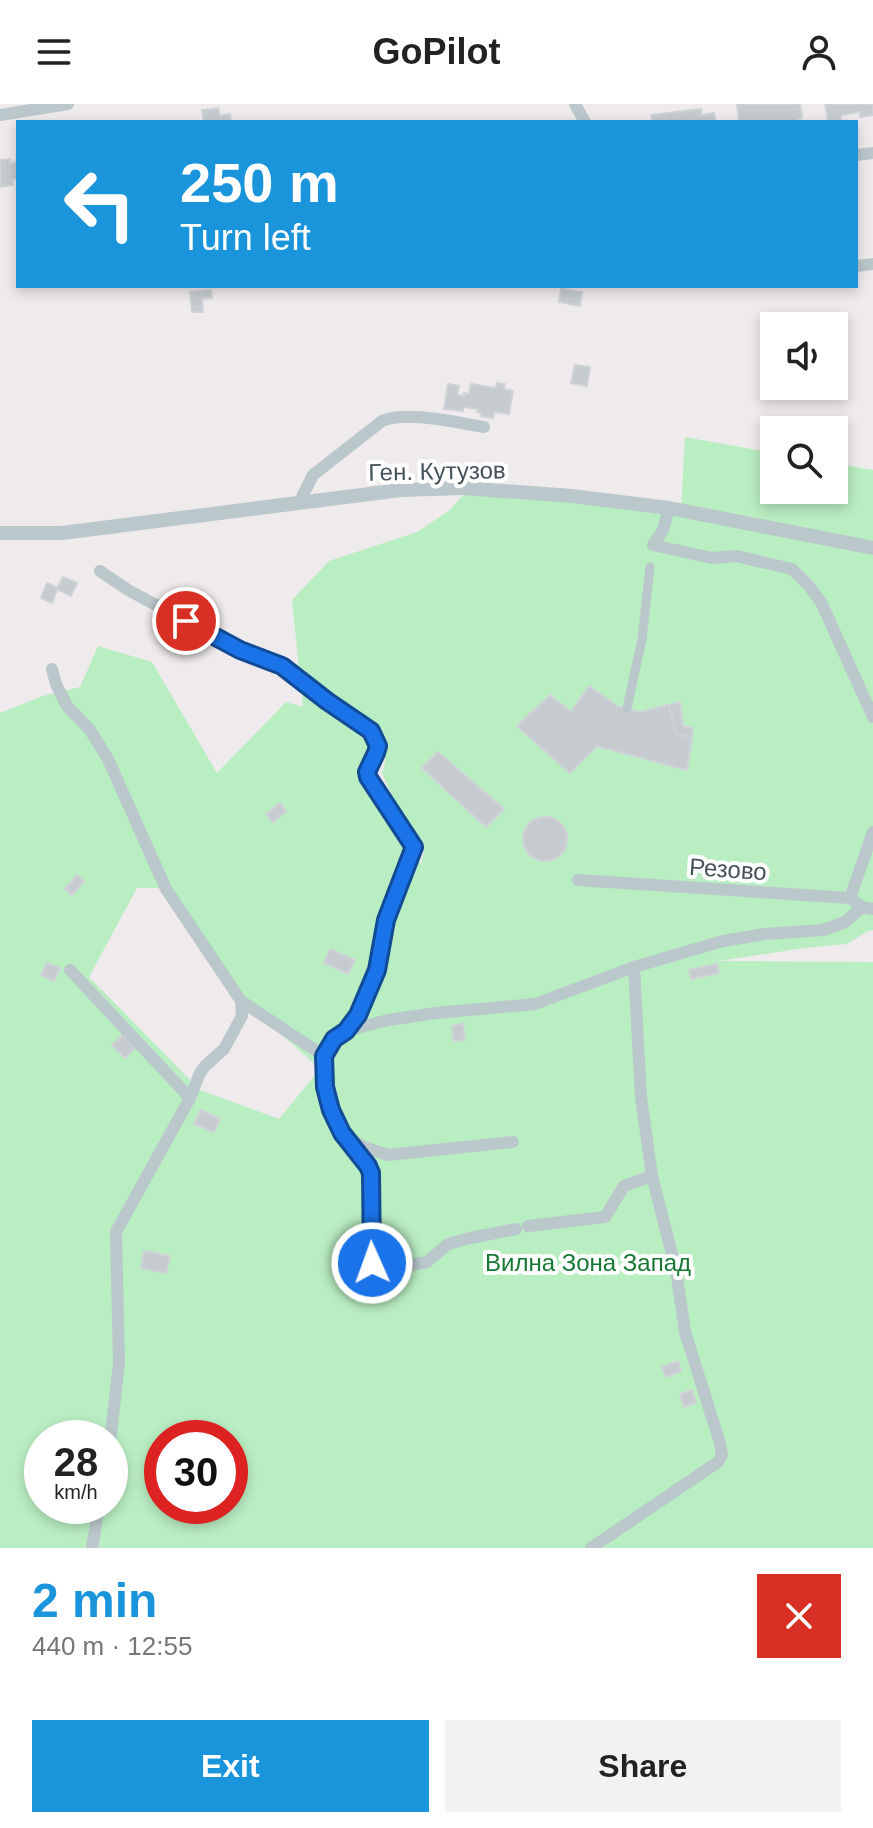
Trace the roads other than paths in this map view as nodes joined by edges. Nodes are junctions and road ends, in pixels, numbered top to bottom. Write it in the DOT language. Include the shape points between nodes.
graph roads {
  1 [pos="68,104"];
  2 [pos="0,115"];
  3 [pos="484,427"];
  4 [pos="299,503"];
  5 [pos="669,508"];
  6 [pos="0,533"];
  7 [pos="873,548"];
  8 [pos="650,567"];
  9 [pos="100,571"];
  10 [pos="52,669"];
  11 [pos="627,708"];
  12 [pos="873,717"];
  13 [pos="873,832"];
  14 [pos="578,880"];
  15 [pos="850,898"];
  16 [pos="868,908"];
  17 [pos="634,967"];
  18 [pos="70,970"];
  19 [pos="241,1001"];
  20 [pos="346,1031"];
  21 [pos="324,1056"];
  22 [pos="190,1098"];
  23 [pos="342,1133"];
  24 [pos="513,1142"];
  25 [pos="652,1176"];
  26 [pos="113,1420"];
  27 [pos="96,1524"];
  28 [pos="92,1548"];
  29 [pos="591,1548"];
  1 -- 2 [label="street"];
  3 -- 4 [label="street" via="407,417 382,421 313,475"];
  4 -- 5 [label="street, Ген. Кутузов" via="463,488"];
  4 -- 6 [label="street, Ген. Кутузов" via="62,533"];
  5 -- 7 [label="street, Ген. Кутузов"];
  5 -- 12 [label="street" via="653,545 712,558 736,556 798,574 821,602"];
  8 -- 11 [label="street"];
  9 -- 20 [label="street" via="240,650 282,666 376,740 368,777 414,847 386,920 377,970"];
  10 -- 19 [label="street" via="67,706 108,759 166,889"];
  13 -- 15 [label="street"];
  14 -- 15 [label="street, Резово"];
  15 -- 16 [label="street"];
  16 -- 17 [label="street" via="823,930 723,941"];
  17 -- 20 [label="street" via="535,1004 436,1013"];
  17 -- 25 [label="street" via="641,1097"];
  18 -- 22 [label="street"];
  19 -- 21 [label="street"];
  19 -- 22 [label="street" via="242,1016 224,1049 205,1066"];
  20 -- 21 [label="street"];
  21 -- 23 [label="street" via="325,1087"];
  22 -- 26 [label="street" via="116,1232 119,1363"];
  23 -- 24 [label="street" via="388,1155"];
  23 -- 25 [label="street" via="371,1173 372,1263 379,1271 427,1262 448,1244 605,1217 624,1186"];
  25 -- 29 [label="street" via="676,1270 685,1332 722,1455"];
  27 -- 28 [label="street"];
}
